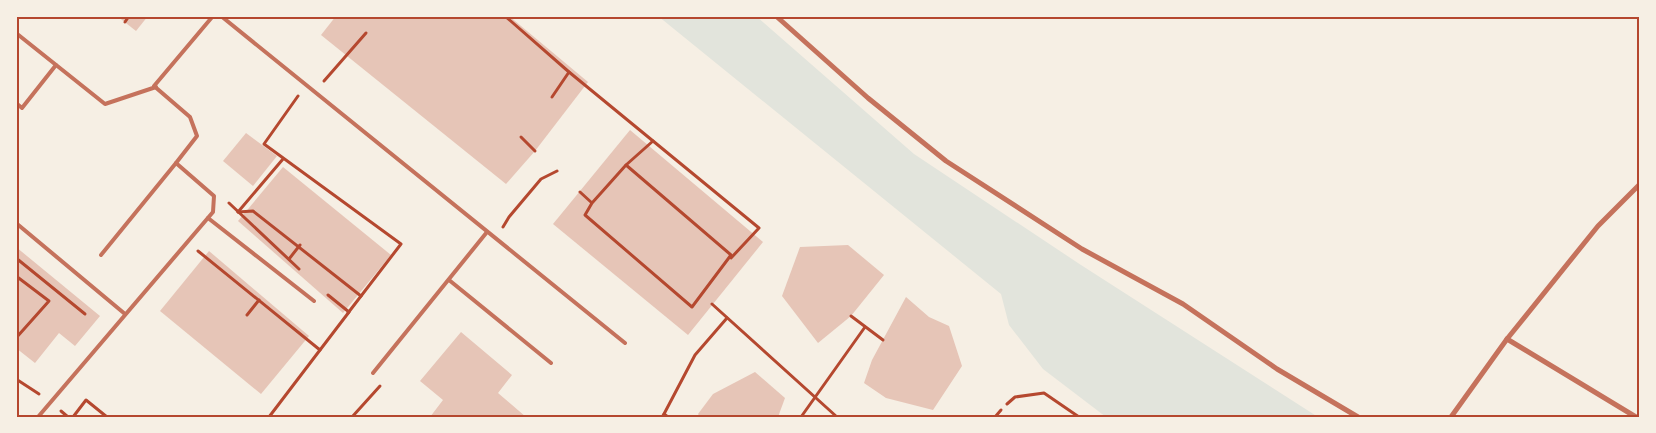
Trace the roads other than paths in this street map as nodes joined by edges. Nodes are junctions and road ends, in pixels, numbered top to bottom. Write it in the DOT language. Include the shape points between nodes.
graph roads {
  1 [pos="213,16"];
  2 [pos="221,16"];
  3 [pos="776,16"];
  4 [pos="16,33"];
  5 [pos="56,65"];
  6 [pos="156,87"];
  7 [pos="16,103"];
  8 [pos="176,164"];
  9 [pos="1640,184"];
  10 [pos="208,218"];
  11 [pos="16,223"];
  12 [pos="487,232"];
  13 [pos="101,255"];
  14 [pos="449,280"];
  15 [pos="314,301"];
  16 [pos="125,314"];
  17 [pos="1507,339"];
  18 [pos="625,343"];
  19 [pos="551,363"];
  20 [pos="373,373"];
  21 [pos="38,417"];
  22 [pos="1015,417"];
  23 [pos="1028,417"];
  24 [pos="1358,417"];
  25 [pos="1451,417"];
  26 [pos="1636,417"];
  1 -- 6 [label="lane"];
  2 -- 12 [label="lane"];
  3 -- 24 [label="street" via="868,98 946,161 1082,249 1183,304 1277,369"];
  4 -- 5 [label="lane"];
  5 -- 6 [label="lane" via="105,104"];
  5 -- 7 [label="lane" via="22,108"];
  6 -- 8 [label="lane" via="190,117 197,136"];
  8 -- 10 [label="lane" via="214,196 213,212"];
  8 -- 13 [label="lane"];
  9 -- 17 [label="street" via="1598,226"];
  10 -- 15 [label="lane"];
  10 -- 16 [label="lane"];
  11 -- 16 [label="lane"];
  12 -- 14 [label="lane"];
  12 -- 18 [label="lane"];
  14 -- 19 [label="lane"];
  14 -- 20 [label="lane"];
  16 -- 21 [label="lane"];
  17 -- 25 [label="street"];
  17 -- 26 [label="street"];
  22 -- 23 [label="lane"];
}
